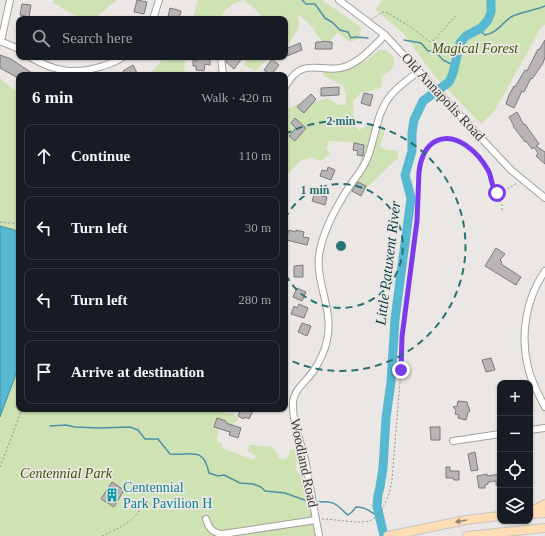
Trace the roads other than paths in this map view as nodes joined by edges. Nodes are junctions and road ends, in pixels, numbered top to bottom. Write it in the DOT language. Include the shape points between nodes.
graph roads {
  1 [pos="10,0"];
  2 [pos="159,0"];
  3 [pos="339,0"];
  4 [pos="154,16"];
  5 [pos="385,36"];
  6 [pos="1,41"];
  7 [pos="16,48"];
  8 [pos="35,60"];
  9 [pos="117,60"];
  10 [pos="221,60"];
  11 [pos="419,70"];
  12 [pos="67,72"];
  13 [pos="67,72"];
  14 [pos="79,72"];
  15 [pos="79,72"];
  16 [pos="223,72"];
  17 [pos="288,83"];
  18 [pos="545,198"];
  19 [pos="545,271"];
  20 [pos="545,407"];
  21 [pos="545,428"];
  22 [pos="533,430"];
  23 [pos="497,434"];
  24 [pos="453,441"];
  25 [pos="545,504"];
  26 [pos="533,511"];
  27 [pos="533,513"];
  28 [pos="545,513"];
  29 [pos="497,516"];
  30 [pos="206,519"];
  31 [pos="316,520"];
  32 [pos="545,528"];
  33 [pos="392,535"];
  34 [pos="319,536"];
  35 [pos="467,536"];
  1 -- 6 [label="street"];
  2 -- 4 [label="street"];
  3 -- 5 [label="street, Old Annapolis Road"];
  5 -- 11 [label="street, Old Annapolis Road"];
  5 -- 17 [label="street" via="366,54 348,66 308,68 295,74"];
  6 -- 7 [label="street"];
  8 -- 13 [label="street"];
  9 -- 14 [label="street"];
  10 -- 16 [label="street"];
  11 -- 18 [label="street, Old Annapolis Road" via="496,154"];
  11 -- 31 [label="street, Woodland Road" via="388,99 380,116 367,160 346,191 324,236 320,251 319,273 326,299 329,333 317,365 296,390 293,401"];
  12 -- 15 [label="street"];
  19 -- 20 [label="street" via="530,304 524,338 528,367"];
  21 -- 22 [label="street"];
  23 -- 24 [label="street"];
  25 -- 26 [label="main road"];
  27 -- 28 [label="main road"];
  29 -- 33 [label="main road, one-way"];
  30 -- 31 [label="street" via="213,531 223,534"];
  31 -- 34 [label="street, Woodland Road"];
  32 -- 35 [label="main road"];
}
